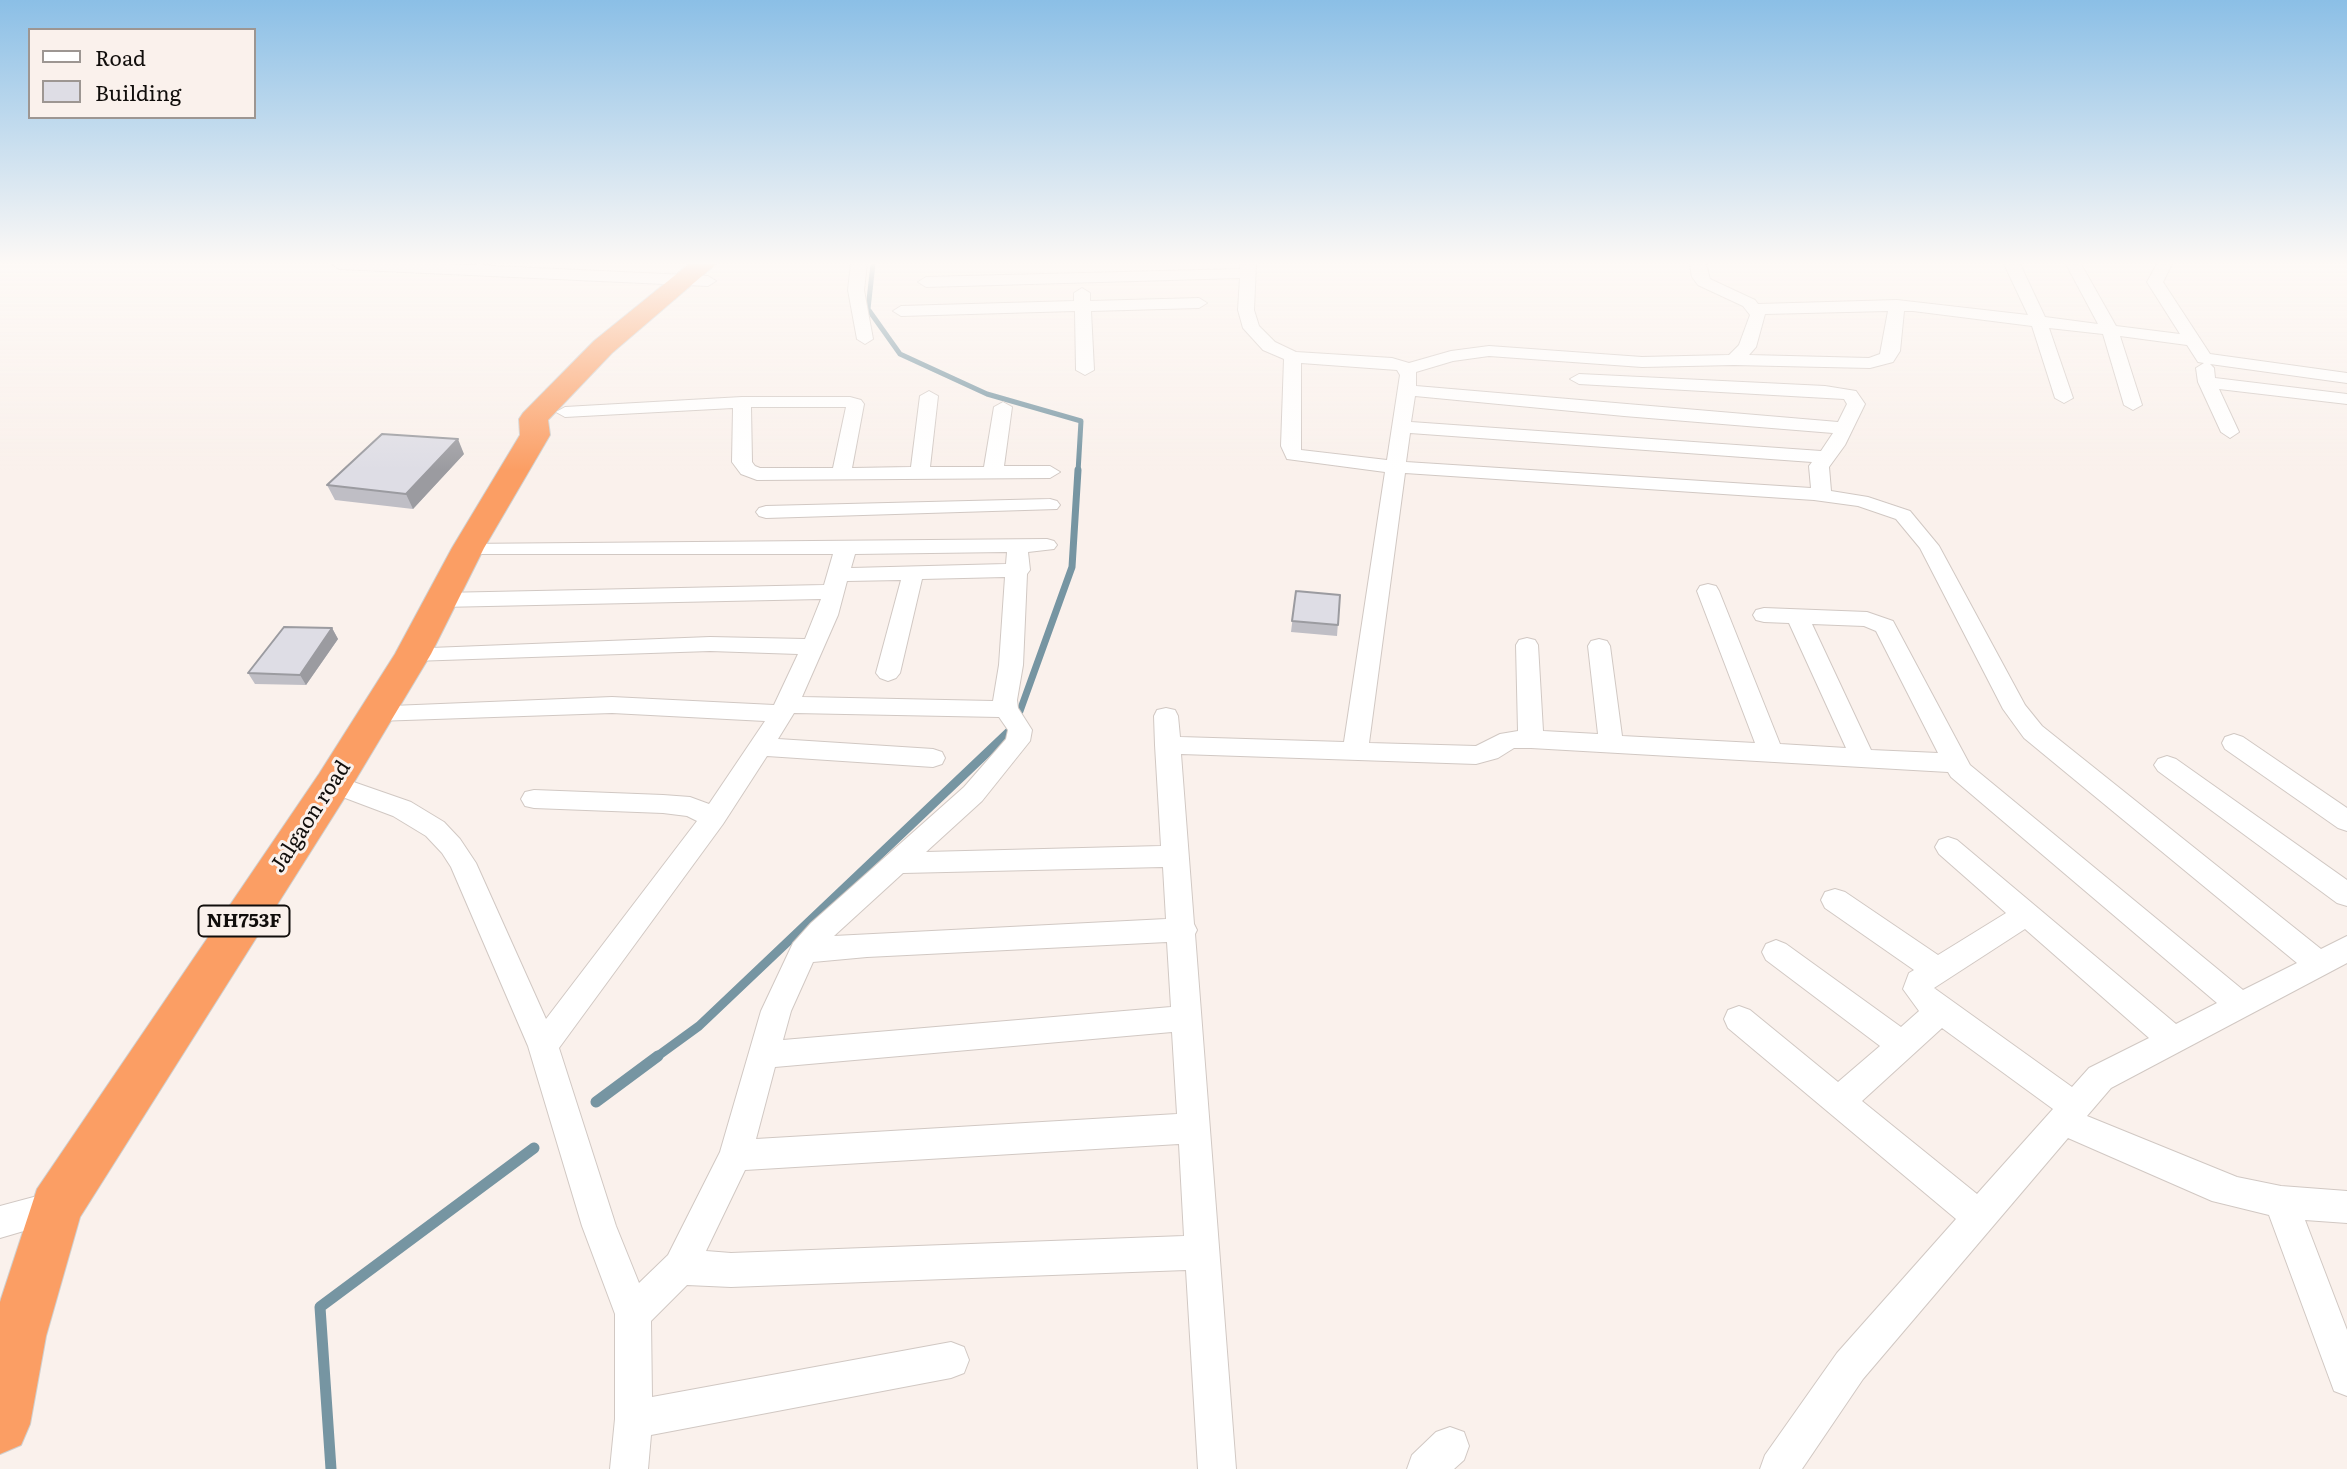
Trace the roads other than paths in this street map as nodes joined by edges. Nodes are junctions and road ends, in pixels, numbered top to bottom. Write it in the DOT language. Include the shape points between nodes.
graph roads {
  1 [pos="624,333"];
  2 [pos="643,333"];
  3 [pos="864,333"];
  4 [pos="1084,333"];
  5 [pos="1256,333"];
  6 [pos="1754,333"];
  7 [pos="1893,333"];
  8 [pos="2043,333"];
  9 [pos="2111,333"];
  10 [pos="2131,333"];
  11 [pos="2186,333"];
  12 [pos="865,339"];
  13 [pos="2191,340"];
  14 [pos="1293,357"];
  15 [pos="2204,358"];
  16 [pos="1734,360"];
  17 [pos="1407,369"];
  18 [pos="1085,370"];
  19 [pos="2347,378"];
  20 [pos="1579,379"];
  21 [pos="2207,382"];
  22 [pos="1407,390"];
  23 [pos="929,396"];
  24 [pos="2064,398"];
  25 [pos="2347,399"];
  26 [pos="742,402"];
  27 [pos="2133,405"];
  28 [pos="1003,407"];
  29 [pos="550,423"];
  30 [pos="1401,427"];
  31 [pos="1844,428"];
  32 [pos="2230,432"];
  33 [pos="1826,457"];
  34 [pos="1395,467"];
  35 [pos="1050,472"];
  36 [pos="993,473"];
  37 [pos="920,474"];
  38 [pos="841,475"];
  39 [pos="1821,495"];
  40 [pos="1050,505"];
  41 [pos="1047,545"];
  42 [pos="846,547"];
  43 [pos="468,548"];
  44 [pos="753,548"];
  45 [pos="1018,558"];
  46 [pos="914,573"];
  47 [pos="836,584"];
  48 [pos="1708,591"];
  49 [pos="441,600"];
  50 [pos="1764,615"];
  51 [pos="1797,616"];
  52 [pos="1527,645"];
  53 [pos="1599,646"];
  54 [pos="813,647"];
  55 [pos="413,654"];
  56 [pos="888,673"];
  57 [pos="784,709"];
  58 [pos="1006,709"];
  59 [pos="376,713"];
  60 [pos="1531,739"];
  61 [pos="1611,743"];
  62 [pos="2234,743"];
  63 [pos="761,747"];
  64 [pos="1355,751"];
  65 [pos="1770,751"];
  66 [pos="933,758"];
  67 [pos="1863,758"];
  68 [pos="1954,763"];
  69 [pos="2166,765"];
  70 [pos="333,784"];
  71 [pos="534,799"];
  72 [pos="714,817"];
  73 [pos="2347,821"];
  74 [pos="1948,847"];
  75 [pos="1177,856"];
  76 [pos="898,863"];
  77 [pos="2347,895"];
  78 [pos="1835,900"];
  79 [pos="2026,914"];
  80 [pos="1183,930"];
  81 [pos="2347,948"];
  82 [pos="803,951"];
  83 [pos="1776,952"];
  84 [pos="2320,965"];
  85 [pos="1937,970"];
  86 [pos="2241,1006"];
  87 [pos="1941,1010"];
  88 [pos="1188,1018"];
  89 [pos="1739,1019"];
  90 [pos="2173,1040"];
  91 [pos="1902,1045"];
  92 [pos="543,1046"];
  93 [pos="764,1055"];
  94 [pos="1839,1101"];
  95 [pos="2069,1114"];
  96 [pos="1196,1128"];
  97 [pos="735,1155"];
  98 [pos="2281,1202"];
  99 [pos="56,1207"];
  100 [pos="2347,1207"];
  101 [pos="1979,1217"];
  102 [pos="0,1222"];
  103 [pos="1202,1252"];
  104 [pos="680,1267"];
  105 [pos="633,1314"];
  106 [pos="951,1360"];
  107 [pos="2347,1378"];
  108 [pos="635,1419"];
  109 [pos="0,1424"];
  110 [pos="629,1469"];
  111 [pos="1217,1469"];
  112 [pos="1779,1469"];
  1 -- 29 [label="highway, Jalgaon road / NH753F" via="533,419"];
  2 -- 29 [label="highway, NH753F"];
  3 -- 12 [label="street"];
  4 -- 18 [label="street"];
  5 -- 14 [label="street" via="1269,346"];
  6 -- 16 [label="street"];
  7 -- 16 [label="street" via="1891,351 1881,362"];
  8 -- 24 [label="street"];
  9 -- 27 [label="street"];
  10 -- 13 [label="street"];
  11 -- 13 [label="street"];
  13 -- 15 [label="street"];
  14 -- 17 [label="street" via="1384,362"];
  14 -- 34 [label="street" via="1291,451 1301,457"];
  15 -- 19 [label="street"];
  15 -- 21 [label="street"];
  16 -- 17 [label="street" via="1642,362 1489,351"];
  17 -- 22 [label="street"];
  20 -- 31 [label="street" via="1842,393 1853,397 1856,404"];
  21 -- 25 [label="street"];
  21 -- 32 [label="street"];
  22 -- 30 [label="street"];
  22 -- 31 [label="street"];
  23 -- 37 [label="street"];
  26 -- 29 [label="street"];
  26 -- 38 [label="street" via="742,461 748,470 768,476"];
  26 -- 38 [label="street" via="855,404"];
  28 -- 36 [label="street"];
  29 -- 43 [label="highway, Jalgaon road / NH753F"];
  30 -- 33 [label="street"];
  30 -- 34 [label="street"];
  31 -- 33 [label="street"];
  33 -- 39 [label="street" via="1819,466"];
  34 -- 39 [label="street"];
  34 -- 64 [label="street"];
  35 -- 36 [label="street"];
  36 -- 37 [label="street"];
  37 -- 38 [label="street"];
  39 -- 84 [label="street" via="1903,514 1929,545 2015,709 2033,732"];
  40 -- 44 [label="street" via="768,503"];
  41 -- 45 [label="street"];
  42 -- 44 [label="street"];
  42 -- 45 [label="street"];
  42 -- 47 [label="street"];
  43 -- 44 [label="street"];
  43 -- 49 [label="highway, Jalgaon road / NH753F"];
  45 -- 46 [label="street"];
  45 -- 58 [label="street"];
  46 -- 47 [label="street"];
  46 -- 56 [label="street"];
  47 -- 49 [label="street"];
  47 -- 54 [label="street"];
  48 -- 65 [label="street"];
  49 -- 55 [label="highway, Jalgaon road / NH753F"];
  50 -- 51 [label="street"];
  51 -- 67 [label="street"];
  51 -- 68 [label="street" via="1867,620 1885,626"];
  52 -- 60 [label="street"];
  53 -- 61 [label="street"];
  54 -- 55 [label="street" via="710,644"];
  54 -- 57 [label="street"];
  55 -- 59 [label="highway, Jalgaon road / NH753F"];
  57 -- 58 [label="street"];
  57 -- 59 [label="street" via="612,705"];
  57 -- 63 [label="street"];
  58 -- 76 [label="street" via="1020,730 1010,753"];
  59 -- 70 [label="highway, Jalgaon road / NH753F"];
  60 -- 61 [label="street"];
  60 -- 64 [label="street" via="1509,740 1475,755"];
  61 -- 65 [label="street"];
  62 -- 73 [label="street"];
  63 -- 66 [label="street"];
  63 -- 72 [label="street"];
  64 -- 75 [label="street" via="1167,730"];
  65 -- 67 [label="street"];
  67 -- 68 [label="street"];
  68 -- 86 [label="street" via="1971,782"];
  69 -- 77 [label="street"];
  70 -- 92 [label="street" via="402,808 435,829 451,846 463,863"];
  70 -- 99 [label="highway, Jalgaon road / NH753F"];
  71 -- 72 [label="street" via="663,804 690,807"];
  72 -- 92 [label="street"];
  74 -- 79 [label="street"];
  75 -- 76 [label="street"];
  75 -- 80 [label="street"];
  76 -- 82 [label="street"];
  78 -- 85 [label="street"];
  79 -- 85 [label="street"];
  79 -- 90 [label="street"];
  80 -- 82 [label="street"];
  80 -- 88 [label="street"];
  81 -- 84 [label="street"];
  82 -- 93 [label="street" via="776,1012"];
  83 -- 91 [label="street"];
  84 -- 86 [label="street"];
  85 -- 87 [label="street" via="1919,982 1918,989"];
  86 -- 90 [label="street"];
  87 -- 91 [label="street"];
  87 -- 95 [label="street"];
  88 -- 93 [label="street"];
  88 -- 96 [label="street"];
  89 -- 94 [label="street"];
  90 -- 95 [label="street" via="2100,1078"];
  91 -- 94 [label="street"];
  92 -- 105 [label="street" via="599,1226"];
  93 -- 97 [label="street"];
  94 -- 101 [label="street"];
  95 -- 98 [label="street" via="2212,1185"];
  95 -- 101 [label="street"];
  96 -- 97 [label="street"];
  96 -- 103 [label="street"];
  97 -- 104 [label="street"];
  98 -- 100 [label="street"];
  98 -- 107 [label="street"];
  99 -- 102 [label="street"];
  99 -- 109 [label="highway, Jalgaon road / NH753F" via="18,1336"];
  101 -- 112 [label="street" via="1850,1366"];
  103 -- 104 [label="street" via="731,1270"];
  103 -- 111 [label="street"];
  104 -- 105 [label="street"];
  105 -- 108 [label="street"];
  106 -- 108 [label="street"];
  108 -- 110 [label="street"];
}
